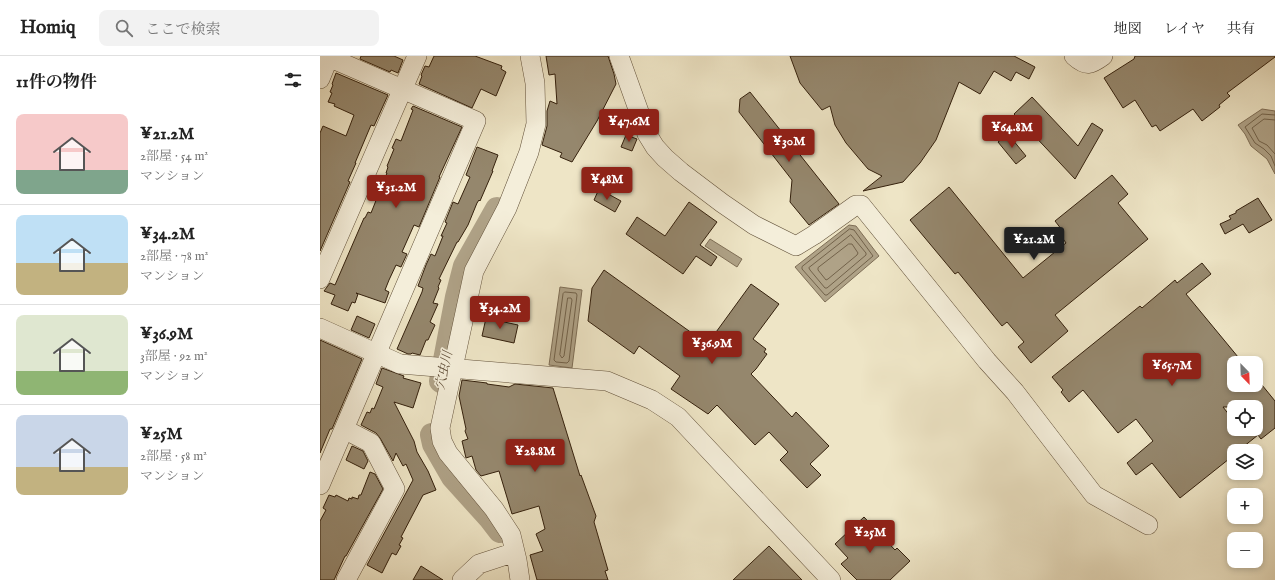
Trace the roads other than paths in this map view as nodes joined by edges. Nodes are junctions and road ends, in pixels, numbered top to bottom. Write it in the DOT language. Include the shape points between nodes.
graph roads {
  1 [pos="417,56"];
  2 [pos="530,56"];
  3 [pos="619,56"];
  4 [pos="1074,56"];
  5 [pos="1104,56"];
  6 [pos="328,57"];
  7 [pos="320,79"];
  8 [pos="402,89"];
  9 [pos="320,279"];
  10 [pos="320,328"];
  11 [pos="376,354"];
  12 [pos="453,368"];
  13 [pos="344,429"];
  14 [pos="320,485"];
  15 [pos="1148,525"];
  16 [pos="515,552"];
  17 [pos="346,580"];
  18 [pos="462,580"];
  19 [pos="520,580"];
  20 [pos="831,580"];
  1 -- 8 [label="street"];
  2 -- 12 [label="street" via="535,83 536,124 507,208 474,271"];
  3 -- 15 [label="street" via="647,134 655,147 681,172 754,225 796,246 856,205 861,205 1015,392 1094,495"];
  4 -- 5 [label="street" via="1081,63 1092,64"];
  6 -- 7 [label="street"];
  6 -- 8 [label="street"];
  8 -- 9 [label="street"];
  8 -- 11 [label="street" via="476,121"];
  10 -- 11 [label="street"];
  11 -- 12 [label="street" via="400,364"];
  11 -- 13 [label="street"];
  12 -- 16 [label="street" via="440,428 442,441 456,464 494,508 510,535"];
  12 -- 20 [label="street" via="607,381 652,400 678,417"];
  13 -- 14 [label="street"];
  13 -- 17 [label="street" via="371,443 395,489"];
  16 -- 18 [label="street" via="479,564"];
  16 -- 19 [label="street"];
}
